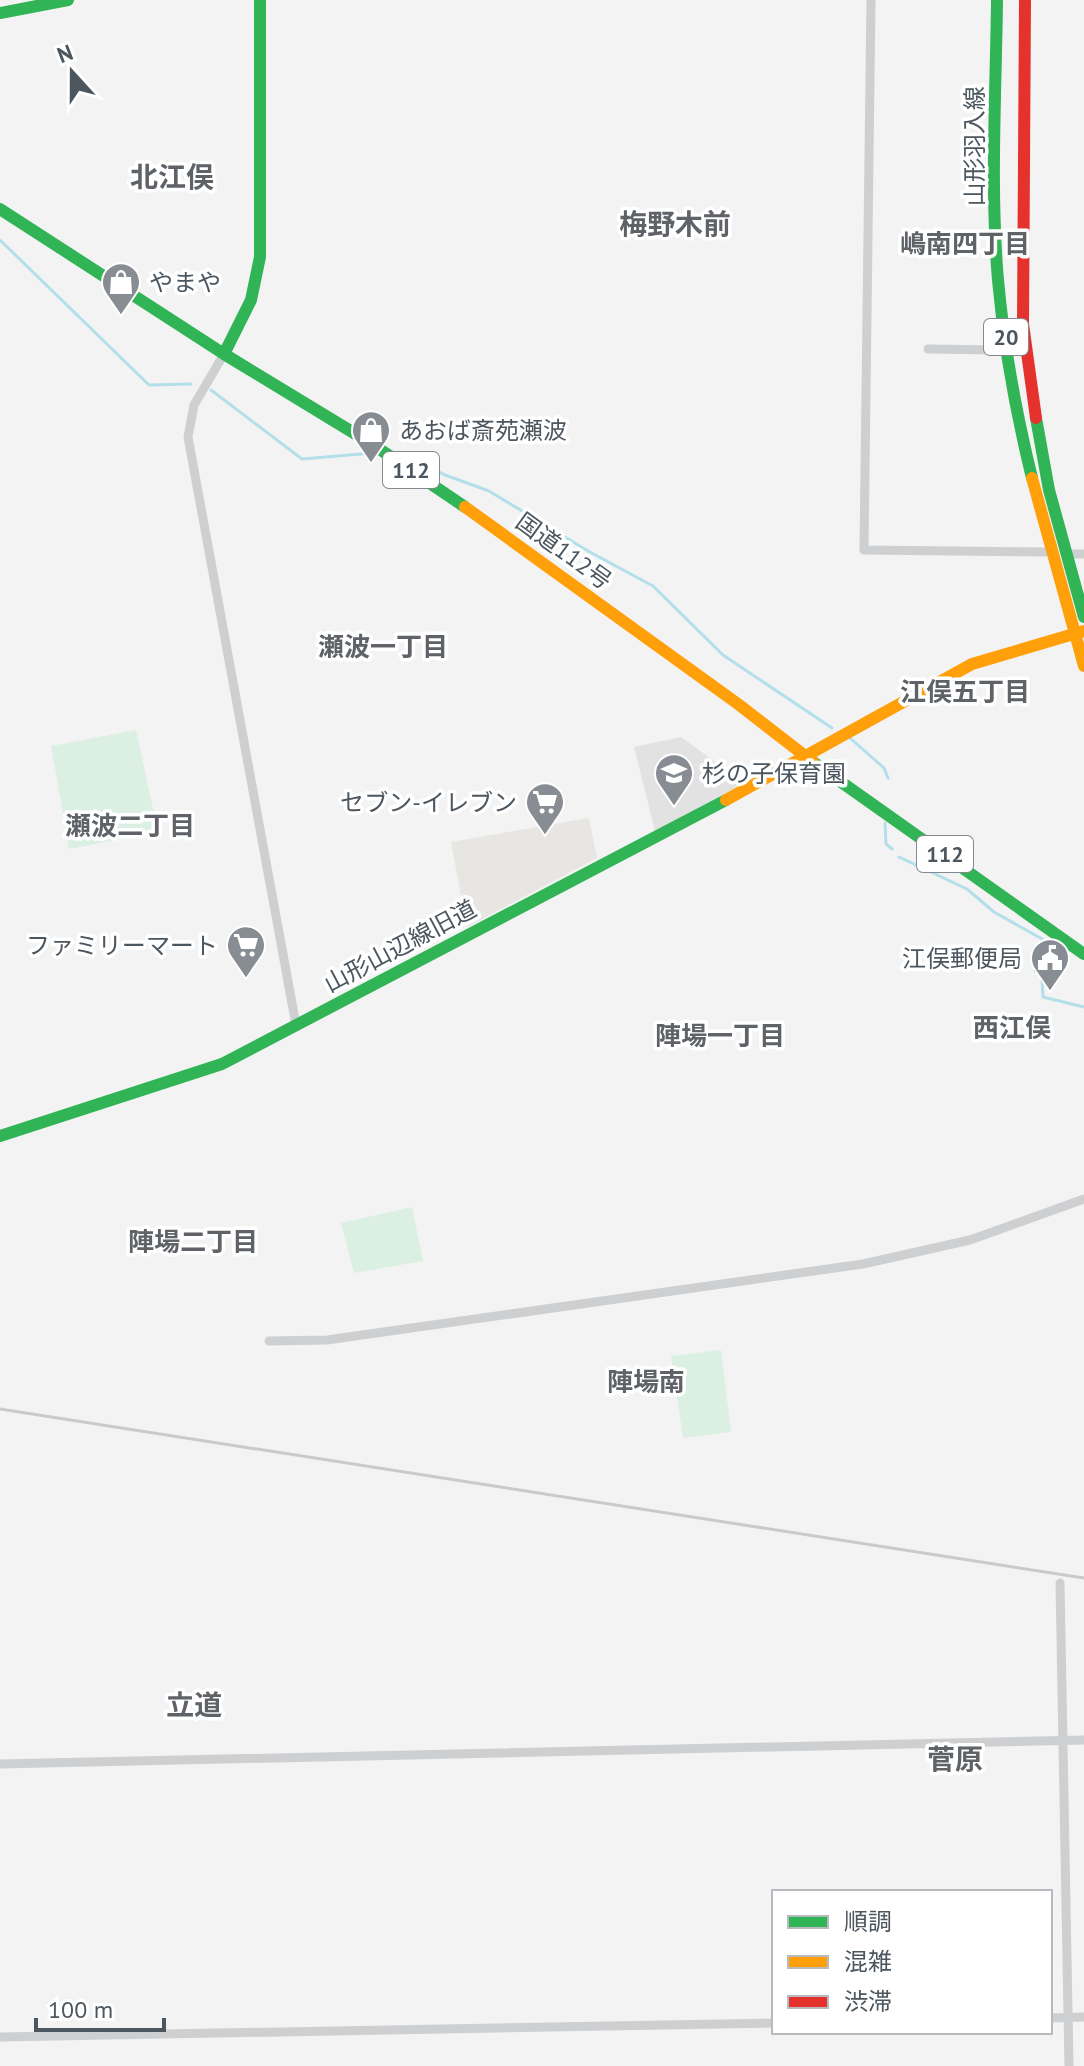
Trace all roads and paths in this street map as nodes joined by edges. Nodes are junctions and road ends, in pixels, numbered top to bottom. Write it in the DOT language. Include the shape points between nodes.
graph roads {
  1 [pos="68,0"];
  2 [pos="260,0"];
  3 [pos="871,0"];
  4 [pos="997,0"];
  5 [pos="1025,0"];
  6 [pos="0,13"];
  7 [pos="0,209"];
  8 [pos="928,349"];
  9 [pos="999,350"];
  10 [pos="224,354"];
  11 [pos="1051,552"];
  12 [pos="1066,554"];
  13 [pos="1084,554"];
  14 [pos="1084,617"];
  15 [pos="1079,632"];
  16 [pos="1084,666"];
  17 [pos="805,757"];
  18 [pos="1084,954"];
  19 [pos="296,1025"];
  20 [pos="0,1136"];
  21 [pos="1084,1199"];
  22 [pos="269,1341"];
  23 [pos="1060,1583"];
  24 [pos="1084,1740"];
  25 [pos="1062,1741"];
  26 [pos="0,1764"];
  27 [pos="1068,2017"];
  28 [pos="1084,2017"];
  29 [pos="1052,2018"];
  30 [pos="772,2023"];
  31 [pos="0,2037"];
  32 [pos="1069,2066"];
  1 -- 6 [label="main road"];
  2 -- 10 [label="main road" via="260,257 251,300"];
  3 -- 11 [label="street" via="864,550"];
  4 -- 11 [label="main road, 山形羽入線 / 20" via="998,282 1028,459"];
  5 -- 12 [label="main road, 山形羽入線 / 20" via="1023,324 1039,442"];
  7 -- 10 [label="main road, 国道112号 / 112"];
  8 -- 9 [label="street"];
  10 -- 17 [label="main road, 国道112号 / 112" via="439,489"];
  10 -- 19 [label="street" via="194,405 188,437"];
  11 -- 15 [label="main road, 山形羽入線 / 20"];
  12 -- 13 [label="street"];
  12 -- 14 [label="main road, 山形羽入線 / 20"];
  15 -- 16 [label="main road, 山形羽入線 / 20"];
  15 -- 17 [label="main road, 山形山辺線旧道" via="972,664"];
  17 -- 18 [label="main road, 国道112号 / 112"];
  17 -- 19 [label="main road, 山形山辺線旧道"];
  19 -- 20 [label="main road, 山形山辺線旧道" via="222,1064"];
  21 -- 22 [label="street" via="970,1240 863,1264 341,1338"];
  23 -- 25 [label="street"];
  24 -- 25 [label="street"];
  25 -- 26 [label="street"];
  25 -- 27 [label="street"];
  27 -- 28 [label="street"];
  27 -- 29 [label="street"];
  27 -- 32 [label="street"];
  30 -- 31 [label="street"];
}
